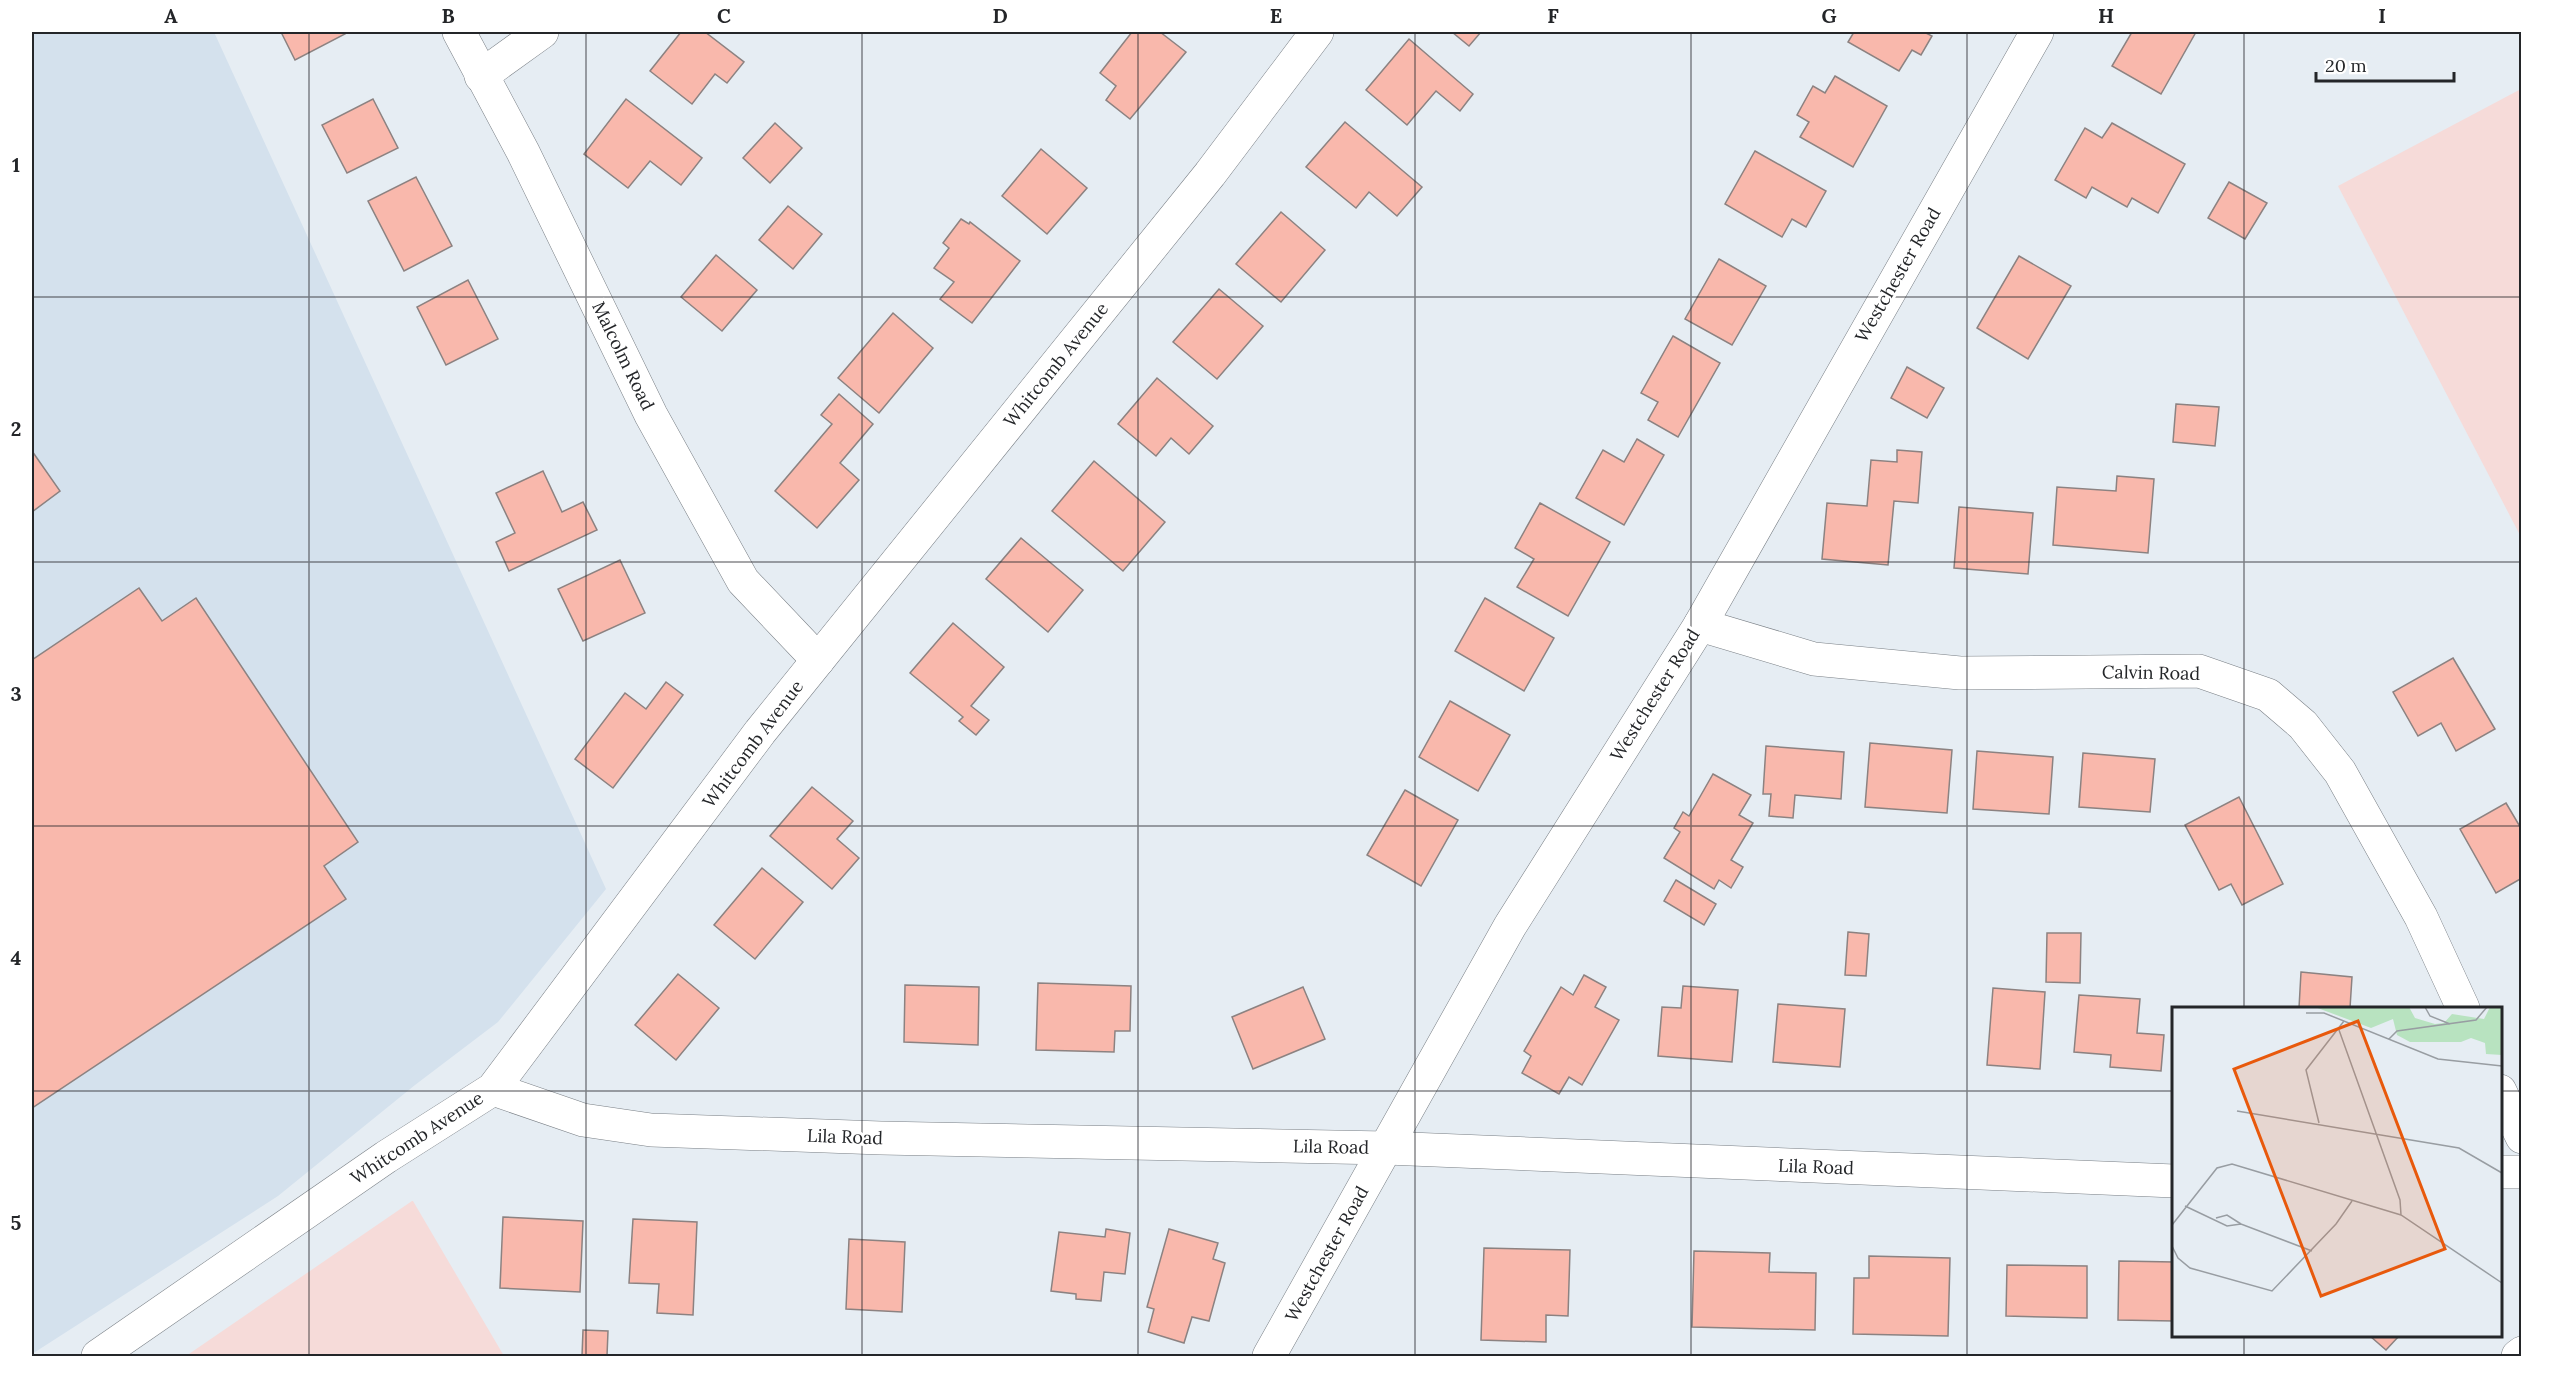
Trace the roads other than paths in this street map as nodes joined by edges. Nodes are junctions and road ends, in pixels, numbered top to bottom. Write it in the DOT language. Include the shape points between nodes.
graph roads {
  1 [pos="459,32"];
  2 [pos="542,32"];
  3 [pos="1317,32"];
  4 [pos="2037,32"];
  5 [pos="481,76"];
  6 [pos="1700,625"];
  7 [pos="818,660"];
  8 [pos="2463,1007"];
  9 [pos="493,1089"];
  10 [pos="2502,1095"];
  11 [pos="2522,1137"];
  12 [pos="1386,1148"];
  13 [pos="2502,1172"];
  14 [pos="2522,1172"];
  15 [pos="2172,1181"];
  16 [pos="2522,1353"];
  17 [pos="98,1356"];
  18 [pos="1269,1356"];
  19 [pos="2518,1356"];
  1 -- 5 [label="street, Malcolm Road"];
  2 -- 5 [label="street"];
  3 -- 7 [label="street, Whitcomb Avenue" via="1210,174"];
  4 -- 6 [label="street, Westchester Road"];
  5 -- 7 [label="street, Malcolm Road" via="523,152 651,415 743,581"];
  6 -- 8 [label="street, Calvin Road" via="1814,659 1960,673 2199,671 2268,695 2303,725 2340,772 2421,917"];
  6 -- 12 [label="street, Westchester Road" via="1510,926"];
  7 -- 9 [label="street, Whitcomb Avenue"];
  9 -- 12 [label="street, Lila Road" via="583,1120 651,1130"];
  9 -- 17 [label="street, Whitcomb Avenue" via="386,1157"];
  10 -- 11 [label="street"];
  12 -- 15 [label="street, Lila Road"];
  12 -- 18 [label="street, Westchester Road"];
  13 -- 14 [label="street"];
  16 -- 19 [label="street"];
}
